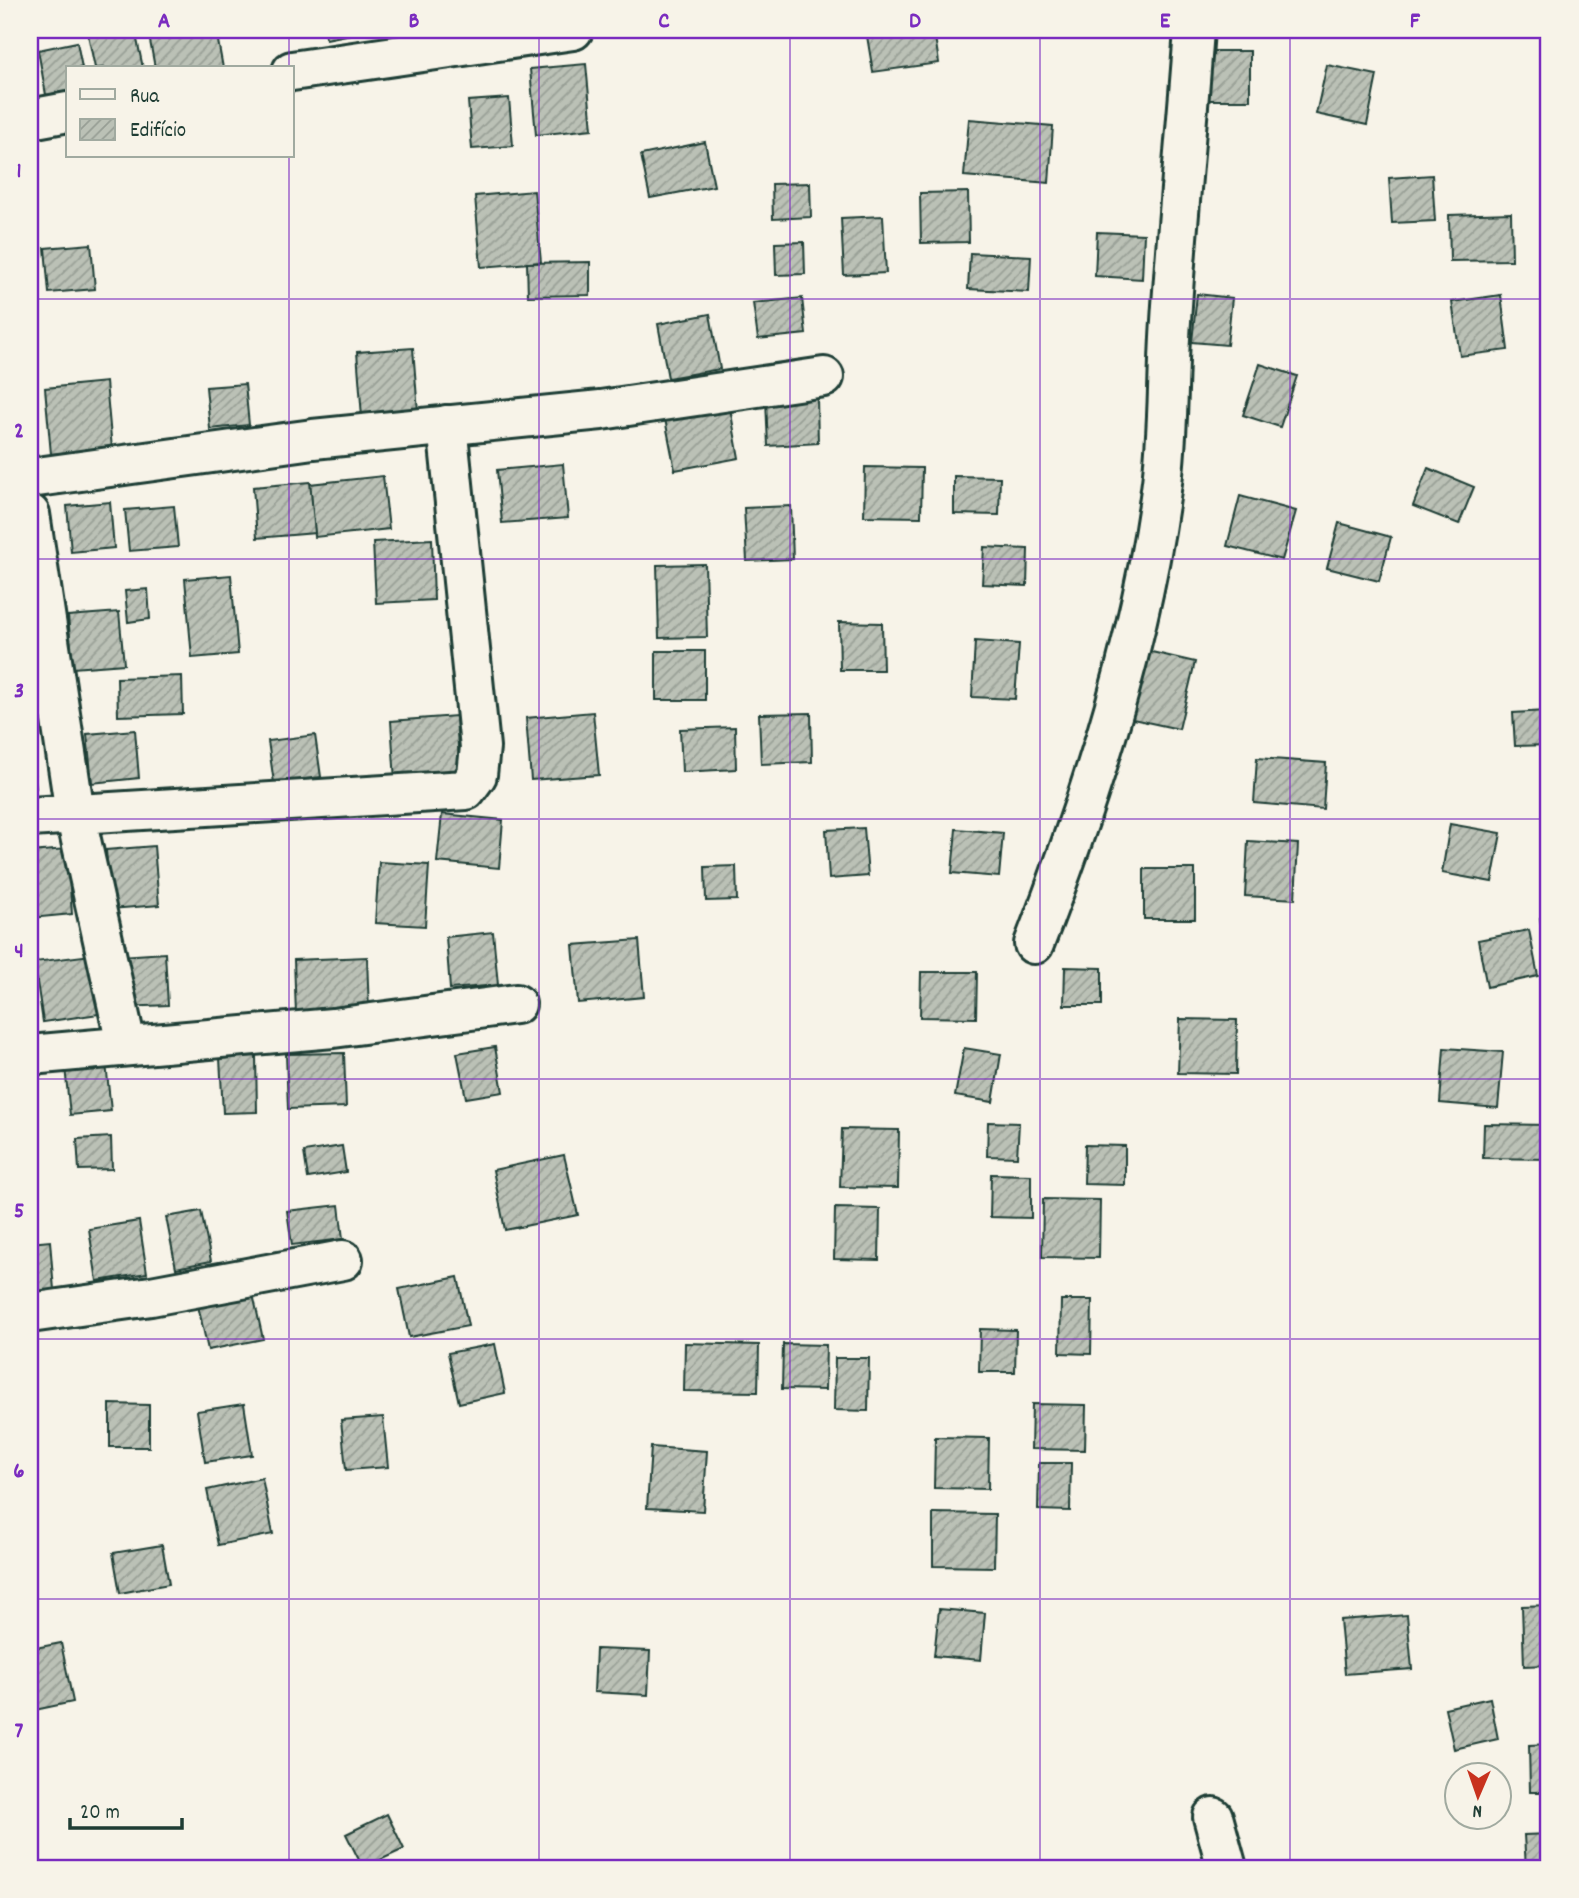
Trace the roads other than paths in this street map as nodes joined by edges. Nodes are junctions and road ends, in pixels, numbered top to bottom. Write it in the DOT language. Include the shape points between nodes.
graph roads {
  1 [pos="572,30"];
  2 [pos="1194,30"];
  3 [pos="393,43"];
  4 [pos="294,70"];
  5 [pos="66,112"];
  6 [pos="30,119"];
  7 [pos="824,377"];
  8 [pos="447,425"];
  9 [pos="30,478"];
  10 [pos="30,513"];
  11 [pos="75,813"];
  12 [pos="30,817"];
  13 [pos="1034,944"];
  14 [pos="516,1004"];
  15 [pos="126,1044"];
  16 [pos="30,1055"];
  17 [pos="343,1260"];
  18 [pos="30,1313"];
  19 [pos="1213,1817"];
  20 [pos="1227,1868"];
  1 -- 3 [label="street"];
  2 -- 13 [label="street" via="1162,488 1149,569 1067,860"];
  3 -- 4 [label="street"];
  5 -- 6 [label="street"];
  7 -- 8 [label="street" via="601,410"];
  8 -- 9 [label="street"];
  8 -- 11 [label="street" via="480,747 477,775 466,790"];
  10 -- 11 [label="street"];
  11 -- 12 [label="street"];
  11 -- 15 [label="street"];
  14 -- 15 [label="street" via="333,1028"];
  15 -- 16 [label="street"];
  17 -- 18 [label="street"];
  19 -- 20 [label="street"];
}
